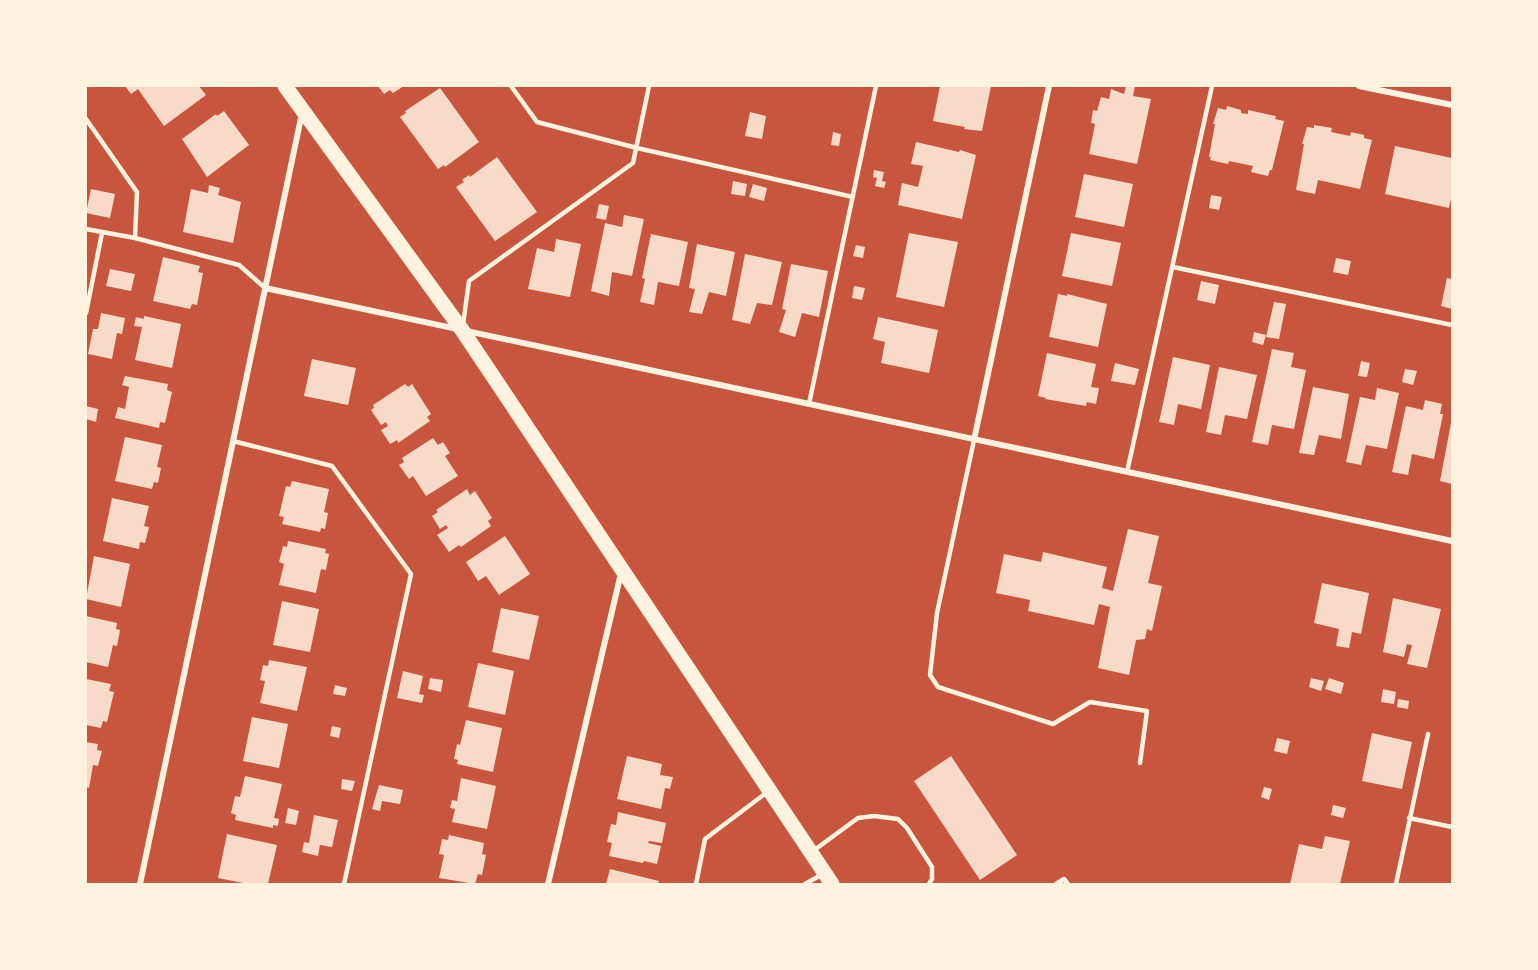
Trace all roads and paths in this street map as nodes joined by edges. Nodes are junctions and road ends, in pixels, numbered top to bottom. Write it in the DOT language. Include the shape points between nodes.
graph roads {
  1 [pos="285,86"];
  2 [pos="512,86"];
  3 [pos="649,86"];
  4 [pos="876,86"];
  5 [pos="1049,86"];
  6 [pos="1212,86"];
  7 [pos="1359,86"];
  8 [pos="1452,105"];
  9 [pos="303,110"];
  10 [pos="86,119"];
  11 [pos="637,148"];
  12 [pos="853,197"];
  13 [pos="86,229"];
  14 [pos="102,233"];
  15 [pos="135,238"];
  16 [pos="1173,267"];
  17 [pos="265,288"];
  18 [pos="86,313"];
  19 [pos="1452,325"];
  20 [pos="462,330"];
  21 [pos="808,404"];
  22 [pos="974,440"];
  23 [pos="233,441"];
  24 [pos="1127,472"];
  25 [pos="1452,541"];
  26 [pos="622,569"];
  27 [pos="1428,734"];
  28 [pos="1140,763"];
  29 [pos="770,790"];
  30 [pos="1409,818"];
  31 [pos="1452,827"];
  32 [pos="811,852"];
  33 [pos="828,879"];
  34 [pos="140,885"];
  35 [pos="344,885"];
  36 [pos="548,885"];
  37 [pos="696,885"];
  38 [pos="806,885"];
  39 [pos="929,885"];
  40 [pos="1056,885"];
  41 [pos="1068,885"];
  42 [pos="1396,885"];
  1 -- 9 [label="main road"];
  2 -- 11 [label="lane" via="537,122"];
  3 -- 11 [label="lane"];
  4 -- 12 [label="lane"];
  5 -- 22 [label="street"];
  6 -- 16 [label="lane"];
  7 -- 8 [label="street"];
  9 -- 17 [label="street"];
  9 -- 20 [label="main road"];
  10 -- 15 [label="lane" via="137,192"];
  11 -- 12 [label="lane"];
  11 -- 20 [label="lane" via="633,164 469,281"];
  12 -- 21 [label="lane"];
  13 -- 14 [label="lane"];
  14 -- 15 [label="lane"];
  14 -- 18 [label="lane"];
  15 -- 17 [label="lane" via="239,265"];
  16 -- 19 [label="lane"];
  16 -- 24 [label="lane"];
  17 -- 20 [label="street"];
  17 -- 23 [label="street"];
  20 -- 21 [label="street"];
  20 -- 26 [label="main road"];
  21 -- 22 [label="street"];
  22 -- 24 [label="street"];
  22 -- 28 [label="lane" via="937,614 930,675 938,687 1053,724 1090,702 1147,711"];
  23 -- 34 [label="street"];
  23 -- 35 [label="lane" via="332,466 411,574"];
  24 -- 25 [label="street"];
  26 -- 29 [label="main road"];
  26 -- 36 [label="street"];
  27 -- 30 [label="lane"];
  29 -- 32 [label="main road"];
  29 -- 37 [label="lane" via="705,840"];
  30 -- 31 [label="lane"];
  30 -- 42 [label="lane"];
  32 -- 33 [label="main road"];
  32 -- 39 [label="lane" via="858,818 898,819 933,867"];
  33 -- 38 [label="lane"];
  40 -- 41 [label="lane" via="1064,879"];
}
